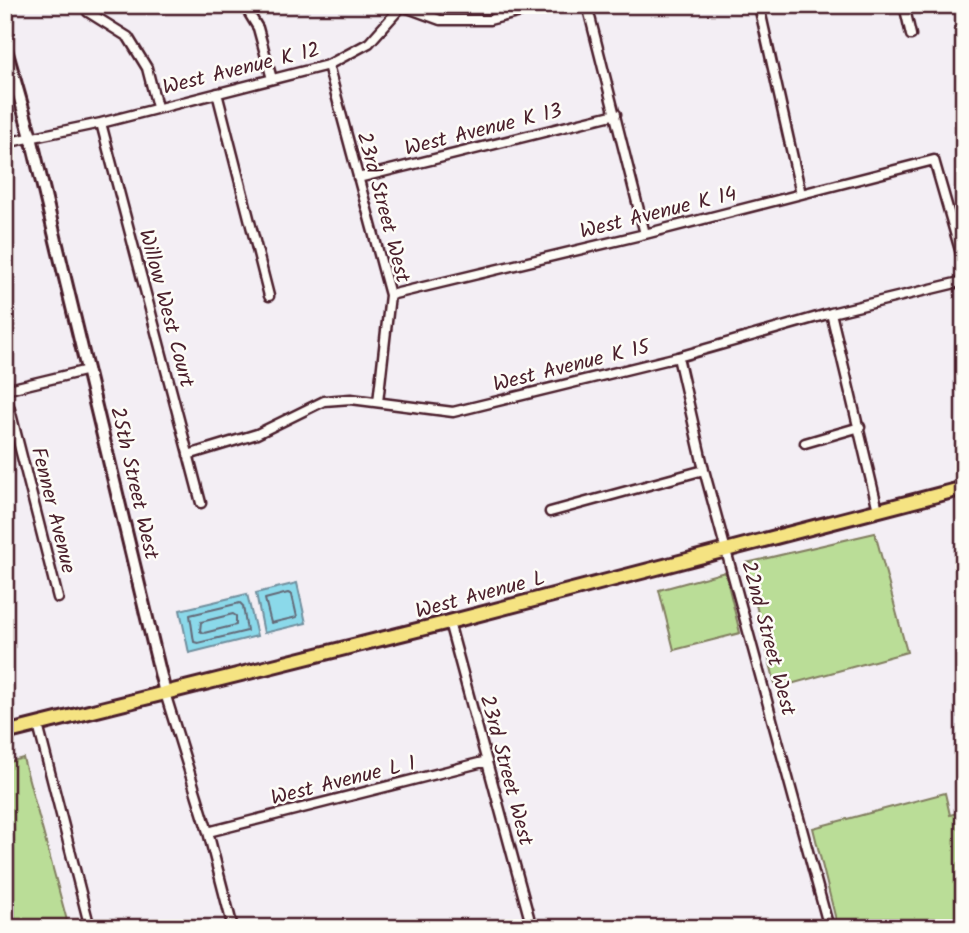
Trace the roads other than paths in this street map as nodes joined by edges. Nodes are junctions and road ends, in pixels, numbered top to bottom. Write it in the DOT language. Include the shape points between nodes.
graph roads {
  1 [pos="244,5"];
  2 [pos="548,5"];
  3 [pos="587,5"];
  4 [pos="904,5"];
  5 [pos="401,6"];
  6 [pos="760,6"];
  7 [pos="88,12"];
  8 [pos="911,35"];
  9 [pos="5,46"];
  10 [pos="328,65"];
  11 [pos="272,79"];
  12 [pos="217,93"];
  13 [pos="157,107"];
  14 [pos="616,114"];
  15 [pos="101,123"];
  16 [pos="31,137"];
  17 [pos="5,144"];
  18 [pos="358,178"];
  19 [pos="801,194"];
  20 [pos="645,234"];
  21 [pos="964,264"];
  22 [pos="964,281"];
  23 [pos="390,295"];
  24 [pos="269,296"];
  25 [pos="831,313"];
  26 [pos="678,357"];
  27 [pos="88,370"];
  28 [pos="5,390"];
  29 [pos="378,402"];
  30 [pos="860,427"];
  31 [pos="805,443"];
  32 [pos="188,455"];
  33 [pos="704,470"];
  34 [pos="964,488"];
  35 [pos="201,503"];
  36 [pos="878,510"];
  37 [pos="550,512"];
  38 [pos="726,549"];
  39 [pos="58,598"];
  40 [pos="449,622"];
  41 [pos="165,693"];
  42 [pos="38,725"];
  43 [pos="5,733"];
  44 [pos="487,761"];
  45 [pos="208,832"];
  46 [pos="89,928"];
  47 [pos="233,928"];
  48 [pos="532,928"];
  49 [pos="829,928"];
  1 -- 11 [label="street" via="258,27"];
  2 -- 5 [label="street, West Avenue K 12" via="489,20 440,20"];
  3 -- 14 [label="street"];
  4 -- 8 [label="street"];
  5 -- 10 [label="street, West Avenue K 12" via="369,43"];
  6 -- 19 [label="street"];
  7 -- 13 [label="street" via="128,37 147,68"];
  9 -- 16 [label="street, 25th Street West"];
  10 -- 11 [label="street, West Avenue K 12"];
  10 -- 18 [label="street, 23rd Street West"];
  11 -- 12 [label="street, West Avenue K 12"];
  12 -- 13 [label="street, West Avenue K 12"];
  12 -- 24 [label="street"];
  13 -- 15 [label="street, West Avenue K 12"];
  14 -- 18 [label="street, West Avenue K 13"];
  14 -- 20 [label="street"];
  15 -- 16 [label="street, West Avenue K 12"];
  15 -- 32 [label="street, Willow West Court"];
  16 -- 17 [label="street, West Avenue K 12"];
  16 -- 27 [label="street, 25th Street West"];
  18 -- 23 [label="street, 23rd Street West"];
  19 -- 20 [label="street, West Avenue K 14"];
  19 -- 21 [label="street, West Avenue K 14" via="934,160"];
  20 -- 23 [label="street, West Avenue K 14"];
  22 -- 25 [label="street, West Avenue K 15"];
  23 -- 29 [label="street, 23rd Street West"];
  25 -- 26 [label="street, West Avenue K 15"];
  25 -- 30 [label="street"];
  26 -- 29 [label="street, West Avenue K 15" via="453,412"];
  26 -- 33 [label="street, 22nd Street West"];
  27 -- 28 [label="street"];
  27 -- 41 [label="street, 25th Street West"];
  28 -- 39 [label="street, Fenner Avenue"];
  29 -- 32 [label="street, West Avenue K 15" via="324,401 257,434"];
  30 -- 31 [label="street"];
  30 -- 36 [label="street"];
  32 -- 35 [label="street, Willow West Court"];
  33 -- 37 [label="street"];
  33 -- 38 [label="street, 22nd Street West"];
  34 -- 36 [label="main road, West Avenue L"];
  36 -- 38 [label="main road, West Avenue L"];
  38 -- 40 [label="main road, West Avenue L"];
  38 -- 49 [label="street, 22nd Street West"];
  40 -- 41 [label="main road, West Avenue L"];
  40 -- 44 [label="street, 23rd Street West"];
  41 -- 42 [label="main road, West Avenue L"];
  41 -- 45 [label="street, 25th Street West"];
  42 -- 43 [label="main road, West Avenue L"];
  42 -- 46 [label="street"];
  44 -- 45 [label="street, West Avenue L 1"];
  44 -- 48 [label="street, 23rd Street West"];
  45 -- 47 [label="street, 25th Street West"];
}
